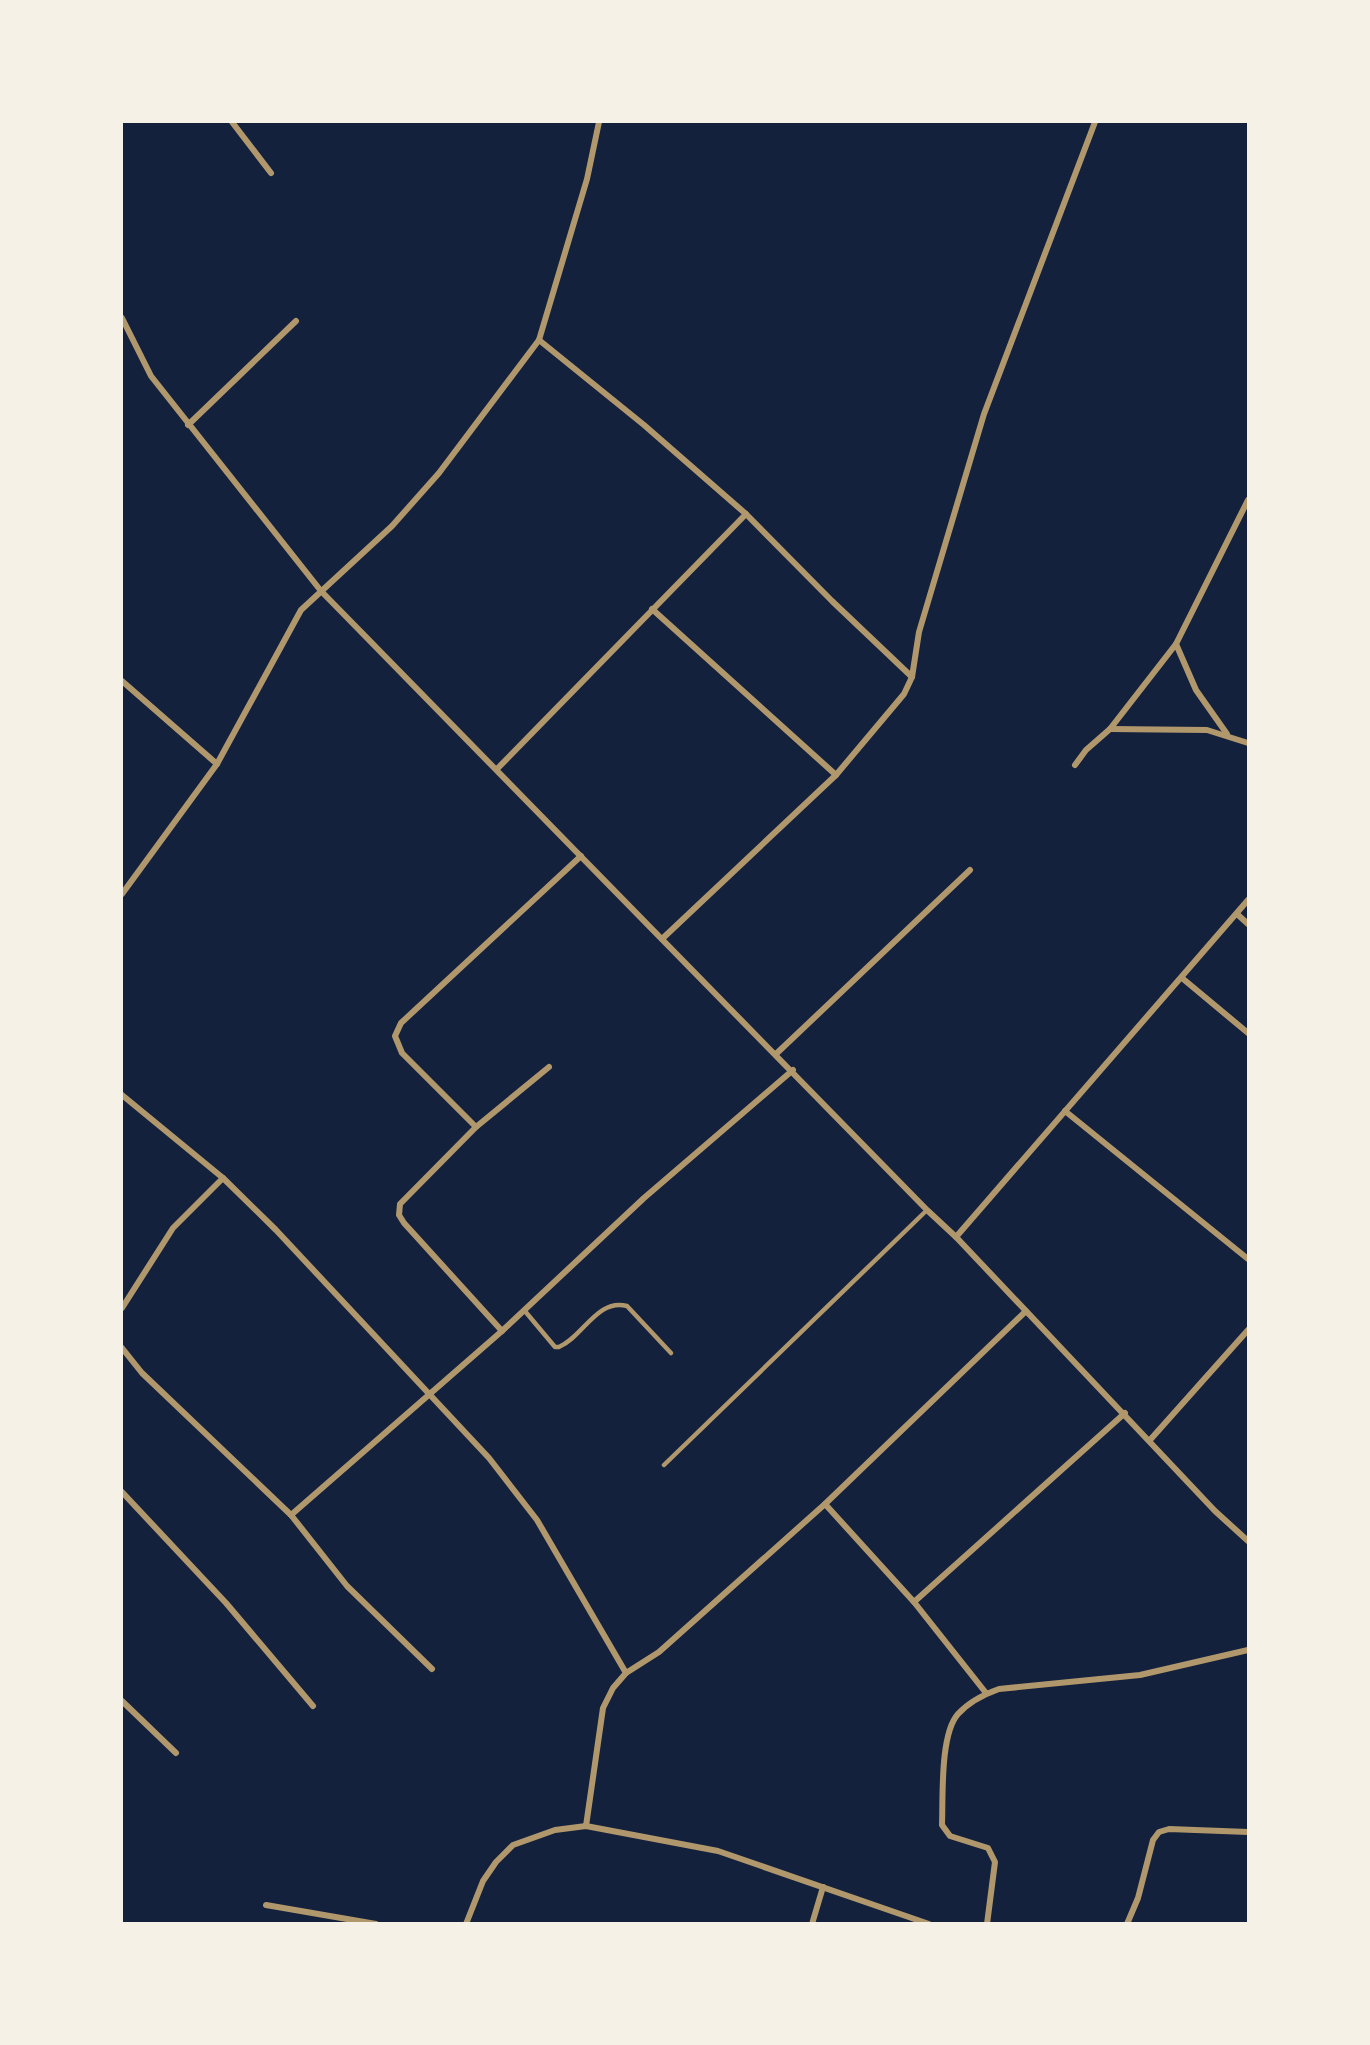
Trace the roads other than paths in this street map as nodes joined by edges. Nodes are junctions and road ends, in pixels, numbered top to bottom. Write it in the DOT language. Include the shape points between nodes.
graph roads {
  1 [pos="232,122"];
  2 [pos="599,122"];
  3 [pos="1095,122"];
  4 [pos="271,173"];
  5 [pos="122,318"];
  6 [pos="296,321"];
  7 [pos="539,340"];
  8 [pos="188,425"];
  9 [pos="1248,500"];
  10 [pos="746,514"];
  11 [pos="321,591"];
  12 [pos="652,609"];
  13 [pos="1176,644"];
  14 [pos="912,677"];
  15 [pos="122,681"];
  16 [pos="1110,729"];
  17 [pos="1227,734"];
  18 [pos="1248,743"];
  19 [pos="217,764"];
  20 [pos="1075,765"];
  21 [pos="497,768"];
  22 [pos="836,775"];
  23 [pos="582,856"];
  24 [pos="970,870"];
  25 [pos="122,894"];
  26 [pos="1248,900"];
  27 [pos="1237,914"];
  28 [pos="1248,924"];
  29 [pos="662,939"];
  30 [pos="1182,978"];
  31 [pos="1248,1033"];
  32 [pos="776,1053"];
  33 [pos="549,1067"];
  34 [pos="793,1071"];
  35 [pos="122,1095"];
  36 [pos="1065,1111"];
  37 [pos="476,1127"];
  38 [pos="223,1178"];
  39 [pos="927,1210"];
  40 [pos="956,1236"];
  41 [pos="1248,1259"];
  42 [pos="122,1308"];
  43 [pos="524,1310"];
  44 [pos="1026,1311"];
  45 [pos="1248,1330"];
  46 [pos="502,1331"];
  47 [pos="122,1348"];
  48 [pos="671,1353"];
  49 [pos="429,1392"];
  50 [pos="1125,1413"];
  51 [pos="1150,1440"];
  52 [pos="664,1465"];
  53 [pos="122,1492"];
  54 [pos="825,1504"];
  55 [pos="291,1515"];
  56 [pos="1248,1541"];
  57 [pos="914,1602"];
  58 [pos="1248,1650"];
  59 [pos="432,1669"];
  60 [pos="626,1673"];
  61 [pos="986,1693"];
  62 [pos="122,1701"];
  63 [pos="313,1707"];
  64 [pos="176,1754"];
  65 [pos="586,1826"];
  66 [pos="1248,1832"];
  67 [pos="823,1887"];
  68 [pos="266,1905"];
  69 [pos="376,1923"];
  70 [pos="466,1923"];
  71 [pos="812,1923"];
  72 [pos="929,1923"];
  73 [pos="987,1923"];
  74 [pos="1127,1923"];
  1 -- 4 [label="street"];
  2 -- 7 [label="street" via="587,179"];
  3 -- 14 [label="street" via="984,414 919,632"];
  5 -- 8 [label="street" via="151,376"];
  6 -- 8 [label="street"];
  7 -- 10 [label="street"];
  7 -- 11 [label="street" via="439,473 392,526"];
  8 -- 11 [label="street"];
  9 -- 13 [label="street"];
  10 -- 12 [label="street"];
  10 -- 14 [label="street"];
  11 -- 19 [label="street" via="301,610"];
  11 -- 21 [label="street"];
  12 -- 21 [label="street"];
  12 -- 22 [label="street"];
  13 -- 16 [label="street"];
  13 -- 17 [label="street" via="1196,690"];
  14 -- 22 [label="street" via="886,718"];
  15 -- 19 [label="street"];
  16 -- 17 [label="street" via="1189,728"];
  16 -- 20 [label="street"];
  17 -- 18 [label="street"];
  19 -- 25 [label="street"];
  21 -- 23 [label="street"];
  22 -- 29 [label="street"];
  23 -- 29 [label="street"];
  23 -- 37 [label="street" via="401,1023 395,1036 402,1053"];
  24 -- 32 [label="street"];
  26 -- 27 [label="street"];
  27 -- 28 [label="street"];
  27 -- 30 [label="street"];
  29 -- 32 [label="street"];
  30 -- 31 [label="street"];
  30 -- 36 [label="street"];
  32 -- 34 [label="street"];
  33 -- 37 [label="street"];
  34 -- 39 [label="street"];
  34 -- 43 [label="street" via="644,1198"];
  35 -- 38 [label="street"];
  36 -- 40 [label="street"];
  36 -- 41 [label="street"];
  37 -- 46 [label="street" via="400,1204 399,1215"];
  38 -- 42 [label="street" via="173,1228"];
  38 -- 49 [label="street"];
  39 -- 40 [label="street"];
  39 -- 52 [label="lane"];
  40 -- 44 [label="street"];
  43 -- 46 [label="street"];
  43 -- 48 [label="lane" via="559,1347 603,1309 618,1304 627,1306"];
  44 -- 50 [label="street"];
  44 -- 54 [label="street"];
  45 -- 51 [label="street"];
  46 -- 49 [label="street"];
  47 -- 55 [label="street" via="142,1374"];
  49 -- 55 [label="street"];
  49 -- 60 [label="street" via="489,1458 537,1520"];
  50 -- 51 [label="street"];
  50 -- 57 [label="street"];
  51 -- 56 [label="street"];
  53 -- 63 [label="street" via="226,1603"];
  54 -- 57 [label="street"];
  54 -- 60 [label="street" via="659,1652"];
  55 -- 59 [label="street" via="347,1586"];
  57 -- 61 [label="street"];
  58 -- 61 [label="street" via="1140,1675"];
  60 -- 65 [label="street" via="603,1708"];
  61 -- 73 [label="street" via="958,1714 948,1737 942,1825 950,1836 988,1848 995,1862"];
  62 -- 64 [label="street"];
  65 -- 67 [label="street" via="718,1851"];
  65 -- 70 [label="street" via="555,1830 513,1845 483,1881"];
  66 -- 74 [label="street" via="1159,1832 1153,1840 1138,1898"];
  67 -- 71 [label="street"];
  67 -- 72 [label="street"];
  68 -- 69 [label="street"];
}
